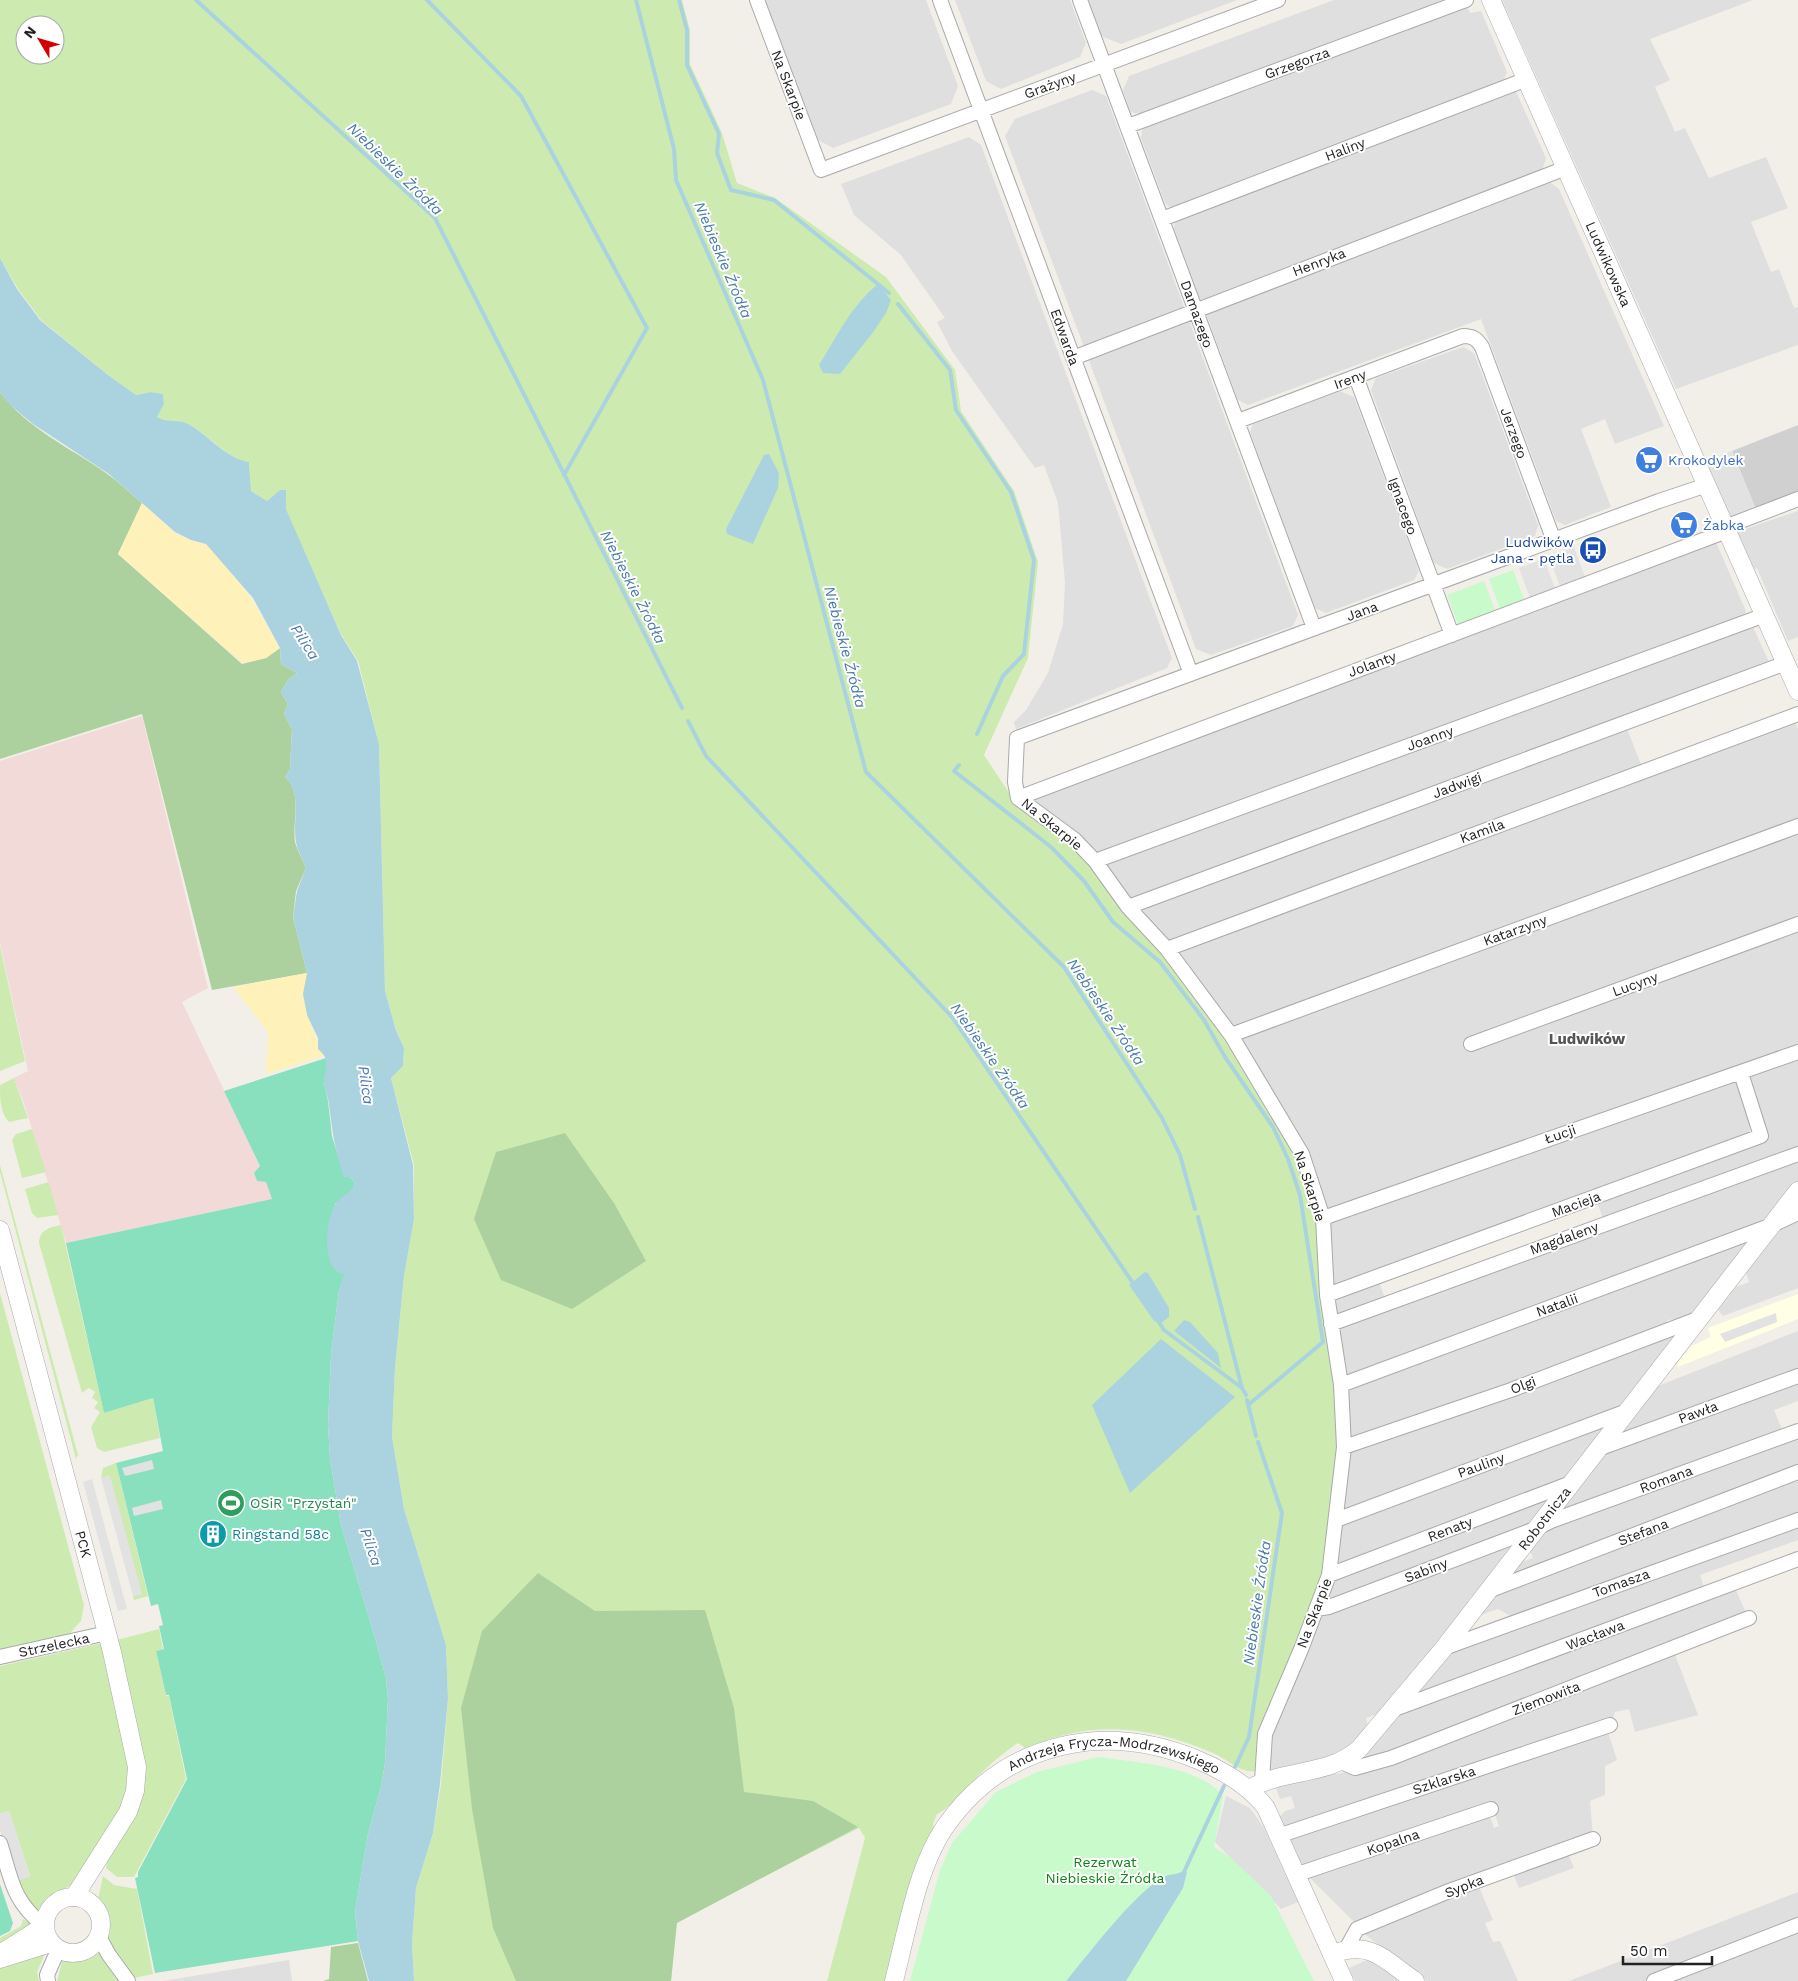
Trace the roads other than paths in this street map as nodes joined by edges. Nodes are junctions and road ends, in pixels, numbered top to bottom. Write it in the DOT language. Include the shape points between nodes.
graph roads {
  1 [pos="757,0"];
  2 [pos="940,0"];
  3 [pos="1080,0"];
  4 [pos="1278,0"];
  5 [pos="1466,0"];
  6 [pos="1492,0"];
  7 [pos="1104,65"];
  8 [pos="1527,79"];
  9 [pos="981,110"];
  10 [pos="1128,126"];
  11 [pos="1566,168"];
  12 [pos="821,170"];
  13 [pos="1162,219"];
  14 [pos="1195,309"];
  15 [pos="1463,336"];
  16 [pos="1073,358"];
  17 [pos="1356,377"];
  18 [pos="1238,421"];
  19 [pos="1707,485"];
  20 [pos="1798,499"];
  21 [pos="1726,529"];
  22 [pos="1554,541"];
  23 [pos="1432,585"];
  24 [pos="1765,615"];
  25 [pos="1314,628"];
  26 [pos="1452,635"];
  27 [pos="1791,669"];
  28 [pos="1191,674"];
  29 [pos="1798,690"];
  30 [pos="1798,714"];
  31 [pos="1017,738"];
  32 [pos="1018,798"];
  33 [pos="1798,826"];
  34 [pos="1095,860"];
  35 [pos="1128,907"];
  36 [pos="1798,924"];
  37 [pos="1166,949"];
  38 [pos="1232,1035"];
  39 [pos="1471,1044"];
  40 [pos="1798,1052"];
  41 [pos="1741,1073"];
  42 [pos="1798,1154"];
  43 [pos="1798,1191"];
  44 [pos="1798,1213"];
  45 [pos="1323,1218"];
  46 [pos="1772,1225"];
  47 [pos="0,1230"];
  48 [pos="1327,1296"];
  49 [pos="1700,1318"];
  50 [pos="1331,1324"];
  51 [pos="1798,1376"];
  52 [pos="1341,1385"];
  53 [pos="1627,1411"];
  54 [pos="1798,1431"];
  55 [pos="1344,1447"];
  56 [pos="1598,1449"];
  57 [pos="1798,1472"];
  58 [pos="1571,1483"];
  59 [pos="1336,1520"];
  60 [pos="1798,1520"];
  61 [pos="1535,1529"];
  62 [pos="1798,1558"];
  63 [pos="1330,1575"];
  64 [pos="1488,1591"];
  65 [pos="1316,1609"];
  66 [pos="1749,1618"];
  67 [pos="107,1633"];
  68 [pos="1444,1648"];
  69 [pos="0,1657"];
  70 [pos="1392,1710"];
  71 [pos="1610,1725"];
  72 [pos="1341,1762"];
  73 [pos="1256,1785"];
  74 [pos="1491,1809"];
  75 [pos="1278,1836"];
  76 [pos="1593,1839"];
  77 [pos="0,1844"];
  78 [pos="102,1855"];
  79 [pos="1295,1875"];
  80 [pos="74,1896"];
  81 [pos="91,1903"];
  82 [pos="1798,1925"];
  83 [pos="44,1926"];
  84 [pos="99,1937"];
  85 [pos="55,1946"];
  86 [pos="1339,1951"];
  87 [pos="0,1954"];
  88 [pos="0,1959"];
  89 [pos="48,1981"];
  90 [pos="128,1981"];
  91 [pos="894,1981"];
  92 [pos="1344,1981"];
  93 [pos="1415,1981"];
  94 [pos="1654,1981"];
  1 -- 12 [label="street, Na Skarpie"];
  2 -- 9 [label="street, Edwarda"];
  3 -- 7 [label="street, Damazego"];
  4 -- 7 [label="street, Grażyny"];
  5 -- 10 [label="street, Grzegorza"];
  6 -- 8 [label="street, Ludwikowska"];
  7 -- 9 [label="street, Grażyny"];
  7 -- 10 [label="street, Damazego"];
  8 -- 11 [label="street, Ludwikowska"];
  8 -- 13 [label="street, Haliny"];
  9 -- 12 [label="street, Grażyny"];
  9 -- 16 [label="street, Edwarda"];
  10 -- 13 [label="street, Damazego"];
  11 -- 14 [label="street, Henryka"];
  11 -- 19 [label="street, Ludwikowska"];
  13 -- 14 [label="street, Damazego"];
  14 -- 16 [label="street, Henryka"];
  14 -- 18 [label="street, Damazego"];
  15 -- 17 [label="street, Ireny"];
  15 -- 22 [label="street, Jerzego" via="1478,340 1482,347"];
  16 -- 28 [label="street, Edwarda"];
  17 -- 18 [label="street, Ireny"];
  17 -- 23 [label="street, Ignacego"];
  18 -- 25 [label="street, Damazego"];
  19 -- 21 [label="street, Ludwikowska"];
  19 -- 22 [label="street, Jana"];
  20 -- 21 [label="street"];
  21 -- 24 [label="street, Ludwikowska"];
  21 -- 26 [label="street, Jolanty"];
  22 -- 23 [label="street, Jana"];
  23 -- 25 [label="street, Jana"];
  23 -- 26 [label="street, Ignacego"];
  24 -- 27 [label="street, Ludwikowska"];
  24 -- 34 [label="street, Joanny"];
  25 -- 28 [label="street, Jana"];
  26 -- 32 [label="street, Jolanty"];
  27 -- 29 [label="street, Ludwikowska"];
  27 -- 35 [label="street, Jadwigi"];
  28 -- 31 [label="street, Jana"];
  30 -- 37 [label="street, Kamila"];
  31 -- 32 [label="street, Na Skarpie" via="1015,782"];
  32 -- 34 [label="street, Na Skarpie" via="1075,840"];
  33 -- 38 [label="street, Katarzyny"];
  34 -- 35 [label="street, Na Skarpie"];
  35 -- 37 [label="street, Na Skarpie"];
  36 -- 39 [label="street, Lucyny"];
  37 -- 38 [label="street, Na Skarpie"];
  38 -- 45 [label="street, Na Skarpie" via="1302,1154"];
  40 -- 41 [label="street, Łucji"];
  41 -- 45 [label="street, Łucji" via="1724,1076"];
  41 -- 48 [label="street, Macieja" via="1762,1136"];
  42 -- 50 [label="street, Magdaleny"];
  43 -- 46 [label="street, Robotnicza"];
  44 -- 46 [label="street, Natalii"];
  45 -- 48 [label="street, Na Skarpie"];
  46 -- 49 [label="street, Robotnicza"];
  46 -- 52 [label="street, Natalii"];
  47 -- 67 [label="street, PCK"];
  48 -- 50 [label="street, Na Skarpie"];
  49 -- 53 [label="street, Robotnicza"];
  49 -- 55 [label="street, Olgi" via="1511,1390"];
  50 -- 52 [label="street, Na Skarpie"];
  51 -- 56 [label="street, Pawła"];
  52 -- 55 [label="street, Na Skarpie"];
  53 -- 56 [label="street, Robotnicza"];
  53 -- 59 [label="street, Pauliny"];
  54 -- 61 [label="street, Romana"];
  55 -- 59 [label="street, Na Skarpie"];
  56 -- 58 [label="street, Robotnicza"];
  57 -- 64 [label="street, Stefana"];
  58 -- 61 [label="street, Robotnicza"];
  58 -- 63 [label="street, Renaty"];
  59 -- 63 [label="street, Na Skarpie"];
  60 -- 68 [label="street, Tomasza"];
  61 -- 64 [label="street, Robotnicza"];
  61 -- 65 [label="street, Sabiny"];
  62 -- 70 [label="street, Wacława"];
  63 -- 65 [label="street, Na Skarpie"];
  64 -- 68 [label="street, Robotnicza"];
  65 -- 73 [label="street, Na Skarpie" via="1265,1734"];
  66 -- 72 [label="street, Ziemowita" via="1391,1758 1355,1768"];
  67 -- 69 [label="street, Strzelecka"];
  67 -- 78 [label="street, PCK" via="137,1767 135,1791 128,1812"];
  68 -- 70 [label="street, Robotnicza"];
  70 -- 72 [label="street, Robotnicza" via="1359,1749"];
  71 -- 75 [label="street, Szklarska"];
  72 -- 73 [label="street, Robotnicza"];
  73 -- 75 [label="street, Andrzeja Frycza-Modrzewskiego"];
  73 -- 91 [label="street, Andrzeja Frycza-Modrzewskiego" via="1166,1748 1126,1741 1072,1743 1016,1763 966,1800 938,1838 922,1877"];
  74 -- 79 [label="street, Kopalna"];
  75 -- 79 [label="street, Andrzeja Frycza-Modrzewskiego"];
  76 -- 86 [label="street, Sypka" via="1449,1891 1357,1929"];
  77 -- 83 [label="street" via="18,1898 27,1912"];
  78 -- 80 [label="street, PCK"];
  78 -- 81 [label="street, PCK"];
  79 -- 86 [label="street, Andrzeja Frycza-Modrzewskiego"];
  80 -- 81 [label="street"];
  80 -- 83 [label="street" via="50,1908"];
  81 -- 84 [label="street" via="101,1919"];
  82 -- 94 [label="street"];
  83 -- 85 [label="street"];
  83 -- 87 [label="street"];
  84 -- 85 [label="street" via="94,1944 77,1953"];
  84 -- 90 [label="street"];
  85 -- 88 [label="street"];
  85 -- 89 [label="street"];
  86 -- 92 [label="street, Andrzeja Frycza-Modrzewskiego"];
  86 -- 93 [label="street" via="1358,1947 1374,1952"];
}
